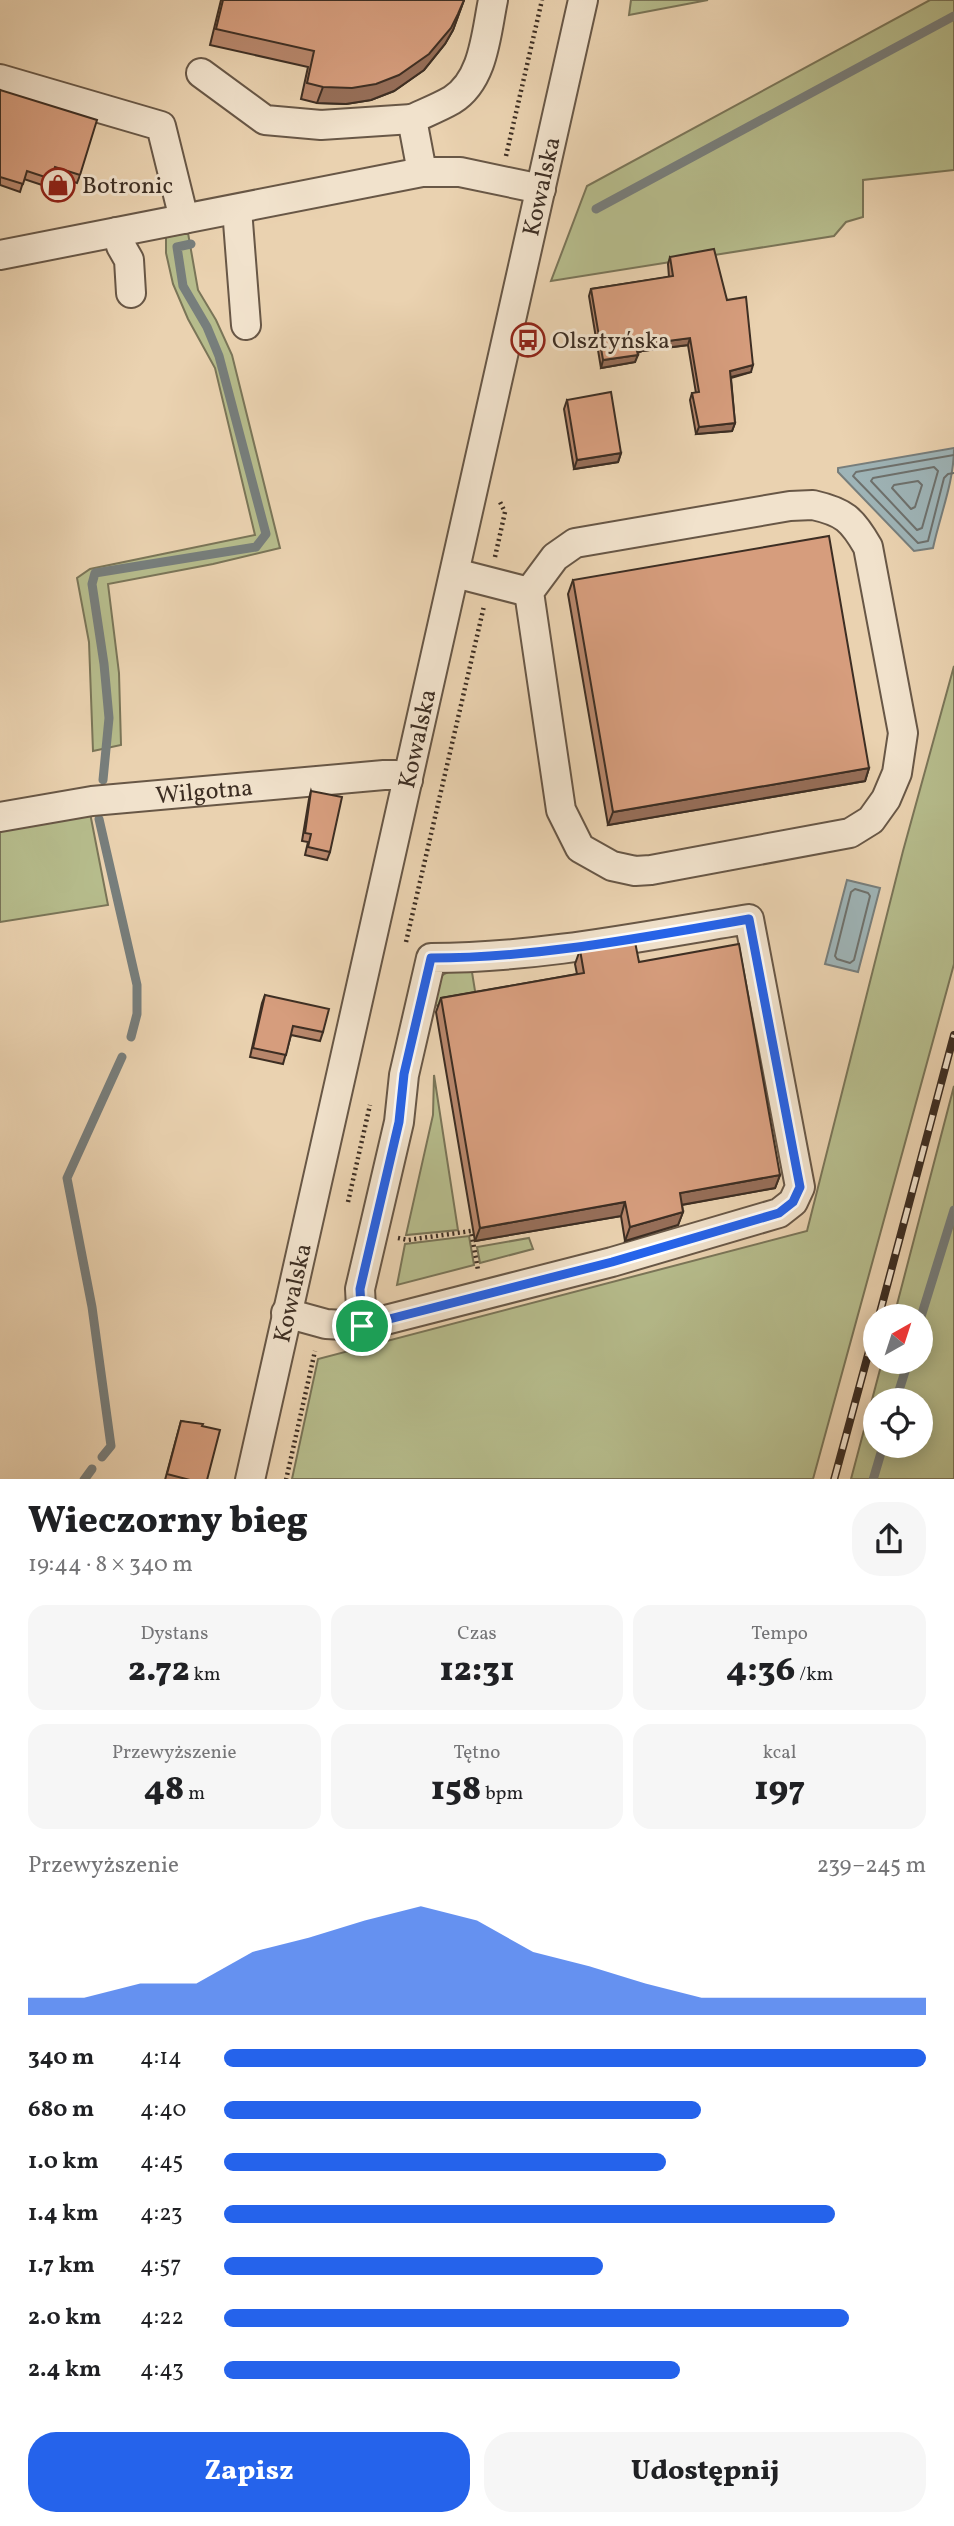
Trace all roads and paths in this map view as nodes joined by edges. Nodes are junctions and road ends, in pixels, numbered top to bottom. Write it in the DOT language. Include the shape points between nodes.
graph roads {
  1 [pos="493,0"];
  2 [pos="542,0"];
  3 [pos="583,0"];
  4 [pos="201,74"];
  5 [pos="0,79"];
  6 [pos="412,119"];
  7 [pos="422,172"];
  8 [pos="500,180"];
  9 [pos="541,189"];
  10 [pos="237,209"];
  11 [pos="184,219"];
  12 [pos="0,255"];
  13 [pos="246,325"];
  14 [pos="455,573"];
  15 [pos="529,592"];
  16 [pos="408,780"];
  17 [pos="0,817"];
  18 [pos="374,1231"];
  19 [pos="483,1295"];
  20 [pos="286,1313"];
  21 [pos="362,1326"];
  22 [pos="250,1479"];
  1 -- 6 [label="street" via="470,83 453,99"];
  2 -- 8 [label="path"];
  3 -- 9 [label="street, Kowalska"];
  4 -- 6 [label="street" via="265,120 321,125"];
  5 -- 11 [label="street" via="161,126"];
  6 -- 7 [label="street"];
  7 -- 8 [label="street" via="460,172"];
  7 -- 10 [label="street"];
  8 -- 9 [label="street"];
  9 -- 14 [label="street, Kowalska"];
  10 -- 11 [label="street"];
  10 -- 13 [label="street"];
  11 -- 12 [label="street" via="119,239"];
  14 -- 15 [label="street"];
  14 -- 16 [label="street, Kowalska"];
  15 -- 15 [label="street" via="555,558 575,543 790,506 837,511 857,528 868,547 903,733 897,773 886,799 871,820 850,833 651,870 612,866 580,848 561,810"];
  16 -- 17 [label="street, Wilgotna" via="384,775 92,801"];
  16 -- 20 [label="street, Kowalska"];
  18 -- 19 [label="path" via="408,1240 471,1231"];
  18 -- 19 [label="street" via="431,958 568,949 749,919 800,1187 793,1202 779,1213"];
  18 -- 21 [label="street" via="360,1289"];
  19 -- 21 [label="street"];
  20 -- 21 [label="street" via="326,1324"];
  20 -- 22 [label="street, Kowalska"];
}
